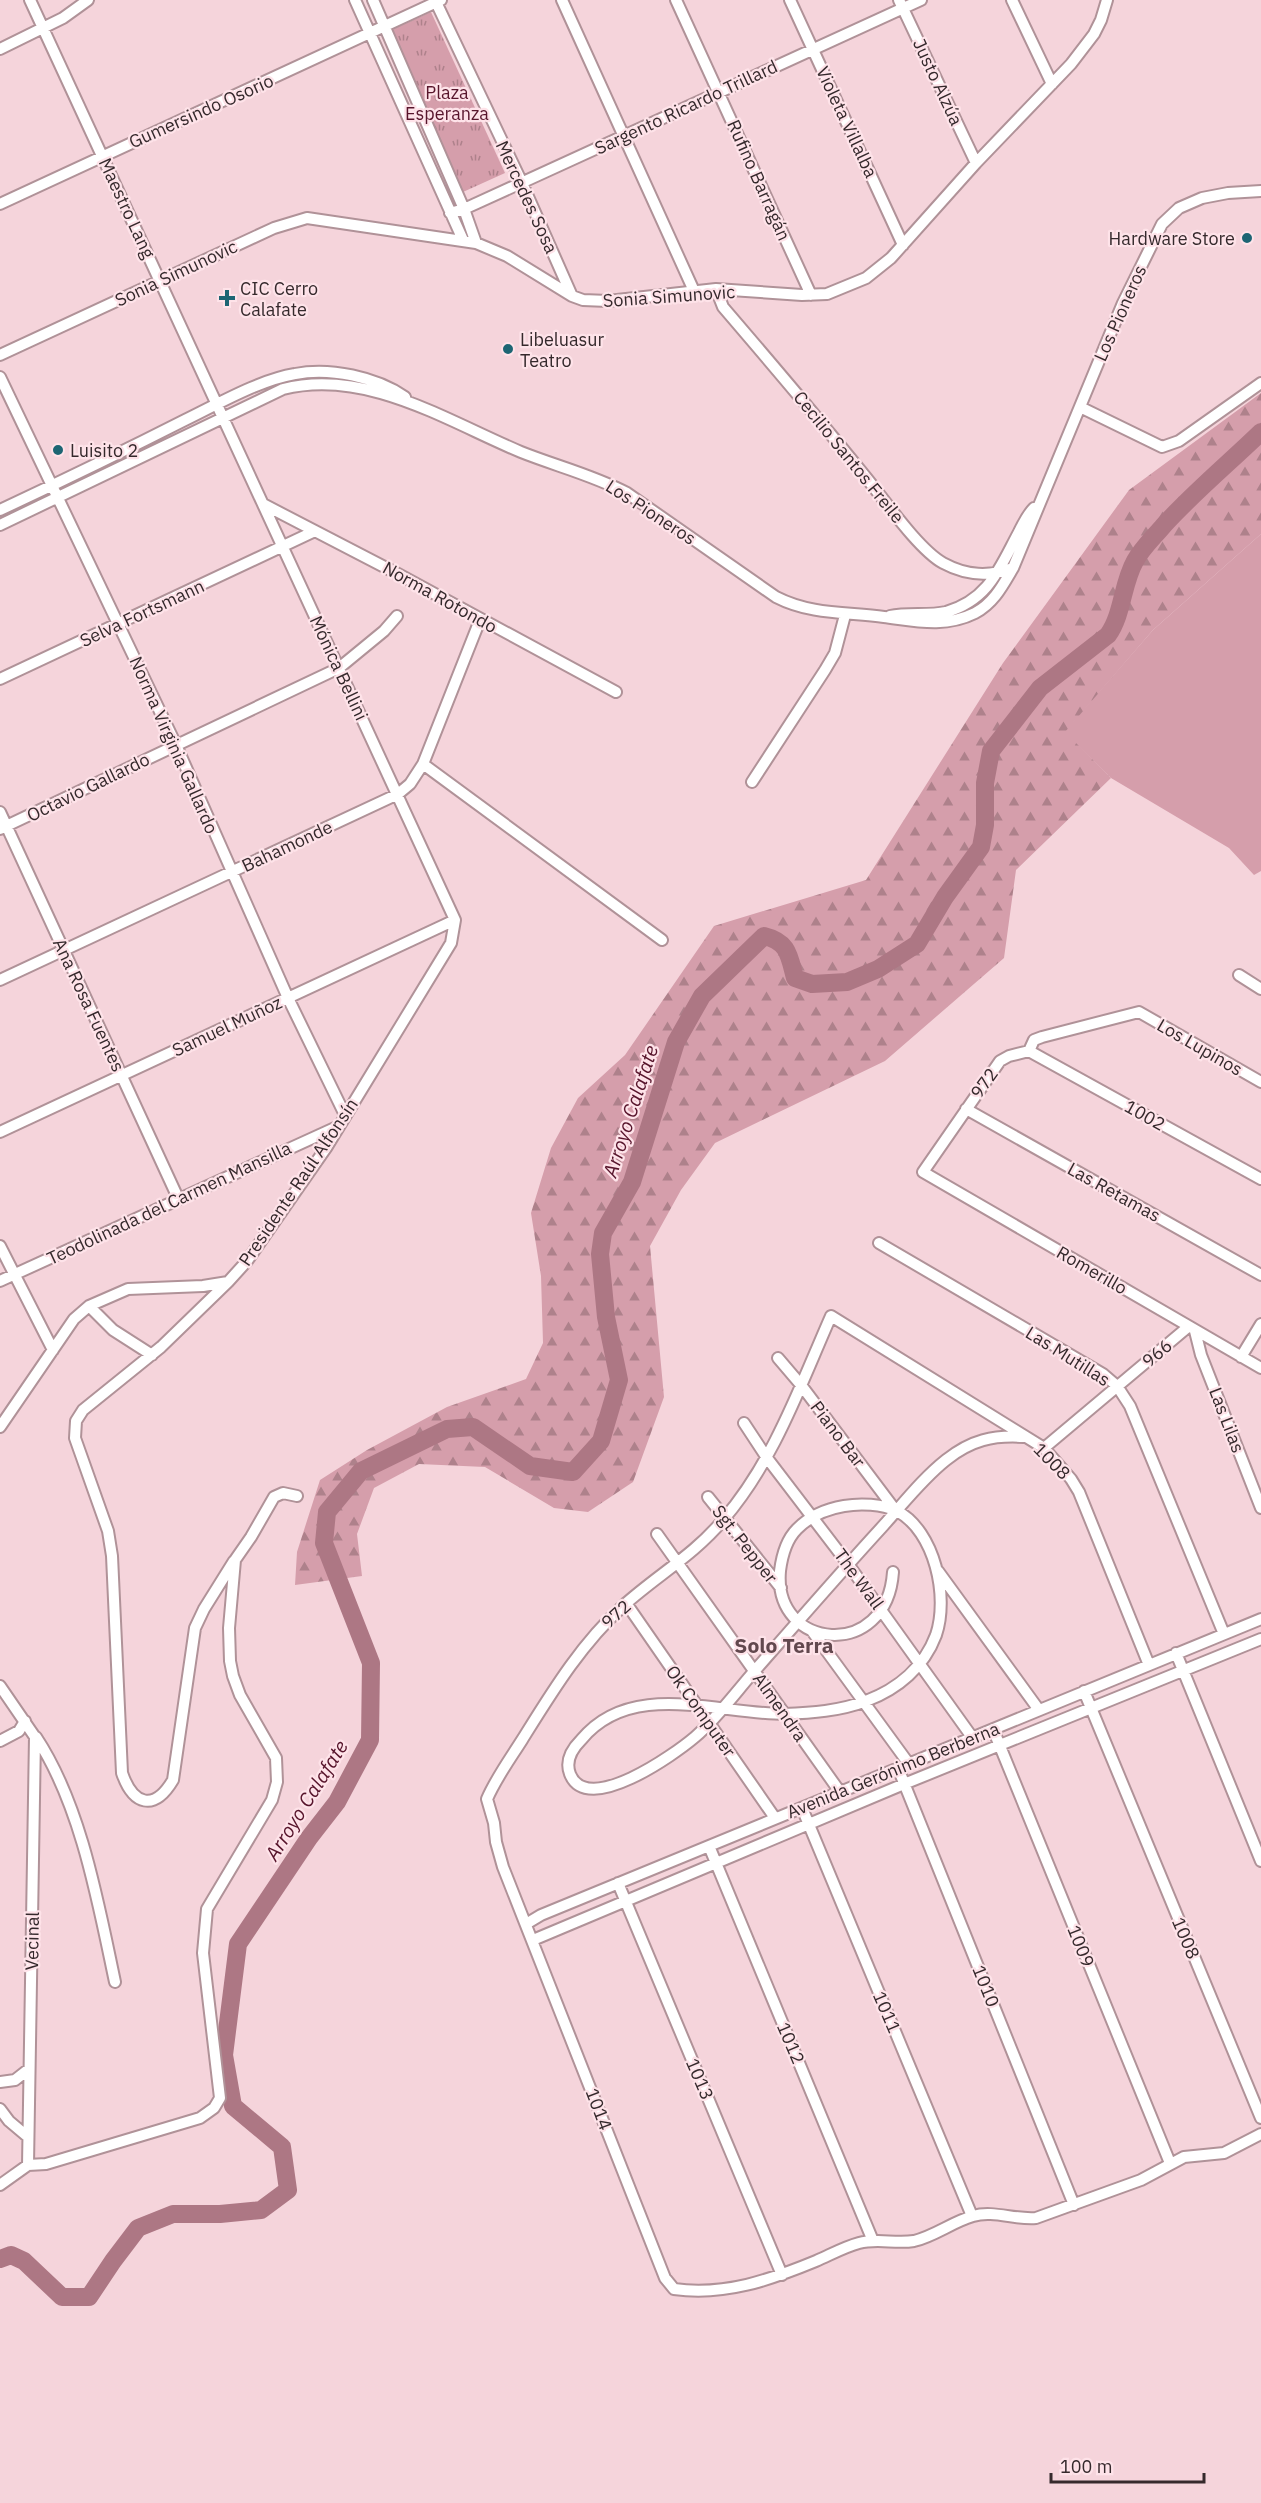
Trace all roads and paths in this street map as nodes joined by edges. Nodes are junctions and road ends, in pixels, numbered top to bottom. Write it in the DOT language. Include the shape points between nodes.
graph roads {
  1 [pos="30,0"];
  2 [pos="88,0"];
  3 [pos="355,0"];
  4 [pos="373,0"];
  5 [pos="562,0"];
  6 [pos="676,0"];
  7 [pos="790,0"];
  8 [pos="921,0"];
  9 [pos="1012,0"];
  10 [pos="1107,0"];
  11 [pos="437,1"];
  12 [pos="901,4"];
  13 [pos="384,27"];
  14 [pos="43,28"];
  15 [pos="370,34"];
  16 [pos="0,49"];
  17 [pos="813,49"];
  18 [pos="1052,84"];
  19 [pos="719,92"];
  20 [pos="623,135"];
  21 [pos="103,156"];
  22 [pos="976,163"];
  23 [pos="522,183"];
  24 [pos="1261,191"];
  25 [pos="0,204"];
  26 [pos="464,209"];
  27 [pos="450,213"];
  28 [pos="463,240"];
  29 [pos="476,243"];
  30 [pos="903,245"];
  31 [pos="159,279"];
  32 [pos="716,289"];
  33 [pos="694,291"];
  34 [pos="811,295"];
  35 [pos="572,296"];
  36 [pos="0,355"];
  37 [pos="0,377"];
  38 [pos="1261,383"];
  39 [pos="415,404"];
  40 [pos="217,405"];
  41 [pos="1080,407"];
  42 [pos="223,417"];
  43 [pos="52,486"];
  44 [pos="59,498"];
  45 [pos="1039,503"];
  46 [pos="263,504"];
  47 [pos="0,510"];
  48 [pos="0,525"];
  49 [pos="315,531"];
  50 [pos="283,546"];
  51 [pos="1013,568"];
  52 [pos="998,573"];
  53 [pos="846,615"];
  54 [pos="397,616"];
  55 [pos="883,617"];
  56 [pos="480,620"];
  57 [pos="119,624"];
  58 [pos="339,668"];
  59 [pos="0,679"];
  60 [pos="616,692"];
  61 [pos="176,745"];
  62 [pos="423,764"];
  63 [pos="752,782"];
  64 [pos="398,794"];
  65 [pos="0,812"];
  66 [pos="3,827"];
  67 [pos="231,872"];
  68 [pos="455,920"];
  69 [pos="663,940"];
  70 [pos="64,951"];
  71 [pos="1239,975"];
  72 [pos="0,981"];
  73 [pos="1261,988"];
  74 [pos="288,998"];
  75 [pos="1139,1012"];
  76 [pos="1029,1051"];
  77 [pos="121,1075"];
  78 [pos="1261,1082"];
  79 [pos="966,1109"];
  80 [pos="345,1115"];
  81 [pos="339,1126"];
  82 [pos="0,1132"];
  83 [pos="923,1172"];
  84 [pos="1261,1179"];
  85 [pos="178,1198"];
  86 [pos="879,1244"];
  87 [pos="0,1245"];
  88 [pos="14,1274"];
  89 [pos="1261,1275"];
  90 [pos="0,1281"];
  91 [pos="228,1282"];
  92 [pos="89,1306"];
  93 [pos="831,1316"];
  94 [pos="1261,1324"];
  95 [pos="1192,1329"];
  96 [pos="53,1350"];
  97 [pos="152,1355"];
  98 [pos="1242,1357"];
  99 [pos="778,1358"];
  100 [pos="1261,1368"];
  101 [pos="801,1385"];
  102 [pos="1117,1386"];
  103 [pos="744,1423"];
  104 [pos="0,1427"];
  105 [pos="1028,1437"];
  106 [pos="1044,1448"];
  107 [pos="767,1458"];
  108 [pos="297,1496"];
  109 [pos="708,1497"];
  110 [pos="1261,1508"];
  111 [pos="896,1511"];
  112 [pos="813,1516"];
  113 [pos="725,1518"];
  114 [pos="657,1534"];
  115 [pos="235,1560"];
  116 [pos="678,1564"];
  117 [pos="848,1564"];
  118 [pos="934,1566"];
  119 [pos="893,1572"];
  120 [pos="782,1590"];
  121 [pos="626,1604"];
  122 [pos="881,1610"];
  123 [pos="1261,1619"];
  124 [pos="798,1622"];
  125 [pos="812,1631"];
  126 [pos="1224,1634"];
  127 [pos="1261,1640"];
  128 [pos="1176,1653"];
  129 [pos="919,1664"];
  130 [pos="1149,1665"];
  131 [pos="755,1671"];
  132 [pos="1184,1671"];
  133 [pos="0,1686"];
  134 [pos="1084,1691"];
  135 [pos="864,1702"];
  136 [pos="697,1706"];
  137 [pos="721,1709"];
  138 [pos="1091,1709"];
  139 [pos="1039,1710"];
  140 [pos="785,1714"];
  141 [pos="25,1721"];
  142 [pos="709,1723"];
  143 [pos="993,1729"];
  144 [pos="35,1737"];
  145 [pos="972,1737"];
  146 [pos="0,1741"];
  147 [pos="999,1746"];
  148 [pos="903,1766"];
  149 [pos="904,1784"];
  150 [pos="840,1792"];
  151 [pos="802,1808"];
  152 [pos="775,1818"];
  153 [pos="808,1824"];
  154 [pos="709,1846"];
  155 [pos="1261,1861"];
  156 [pos="716,1863"];
  157 [pos="618,1883"];
  158 [pos="625,1901"];
  159 [pos="526,1924"];
  160 [pos="533,1940"];
  161 [pos="115,1982"];
  162 [pos="29,2069"];
  163 [pos="0,2082"];
  164 [pos="0,2109"];
  165 [pos="1261,2118"];
  166 [pos="1261,2134"];
  167 [pos="28,2137"];
  168 [pos="1170,2163"];
  169 [pos="28,2165"];
  170 [pos="0,2186"];
  171 [pos="1074,2205"];
  172 [pos="972,2216"];
  173 [pos="873,2241"];
  174 [pos="782,2275"];
  1 -- 14 [label="street, Maestro Lang"];
  2 -- 14 [label="street"];
  3 -- 15 [label="street"];
  4 -- 13 [label="street"];
  5 -- 20 [label="street"];
  6 -- 19 [label="street, Rufino Barragán"];
  7 -- 17 [label="street, Violeta Villalba"];
  8 -- 12 [label="street, Sargento Ricardo Trillard"];
  9 -- 18 [label="street"];
  10 -- 18 [label="street, Sonia Simunovic" via="1094,34"];
  11 -- 13 [label="street, Gumersindo Osorio"];
  11 -- 23 [label="street, Mercedes Sosa"];
  12 -- 17 [label="street, Sargento Ricardo Trillard"];
  12 -- 22 [label="street, Justo Alzúa"];
  13 -- 15 [label="street, Gumersindo Osorio"];
  13 -- 26 [label="street"];
  14 -- 16 [label="street"];
  14 -- 21 [label="street, Maestro Lang"];
  15 -- 21 [label="street, Gumersindo Osorio"];
  15 -- 27 [label="street"];
  17 -- 19 [label="street, Sargento Ricardo Trillard"];
  17 -- 30 [label="street, Violeta Villalba"];
  18 -- 22 [label="street, Sonia Simunovic"];
  19 -- 20 [label="street, Sargento Ricardo Trillard"];
  19 -- 34 [label="street, Rufino Barragán"];
  20 -- 23 [label="street, Sargento Ricardo Trillard"];
  20 -- 33 [label="street"];
  21 -- 25 [label="street, Gumersindo Osorio"];
  21 -- 31 [label="street, Maestro Lang"];
  22 -- 30 [label="street, Sonia Simunovic"];
  23 -- 26 [label="street, Sargento Ricardo Trillard"];
  23 -- 35 [label="street, Mercedes Sosa"];
  24 -- 41 [label="street, Los Pioneros" via="1202,198 1179,208 1162,224 1123,303"];
  26 -- 27 [label="street, Sargento Ricardo Trillard"];
  26 -- 29 [label="street"];
  27 -- 28 [label="street"];
  28 -- 29 [label="street, Sonia Simunovic"];
  28 -- 31 [label="street, Sonia Simunovic" via="307,218 274,228"];
  29 -- 35 [label="street, Sonia Simunovic" via="507,256"];
  30 -- 34 [label="street, Sonia Simunovic" via="882,268 866,278 840,290"];
  31 -- 36 [label="street, Sonia Simunovic"];
  31 -- 40 [label="street, Maestro Lang"];
  32 -- 33 [label="street, Sonia Simunovic"];
  32 -- 34 [label="street, Sonia Simunovic"];
  32 -- 52 [label="street, Cecilio Santos Freile" via="723,307 921,543 942,562 967,573"];
  33 -- 35 [label="street, Sonia Simunovic" via="608,301"];
  37 -- 43 [label="street, Norma Virginia Gallardo"];
  38 -- 41 [label="street" via="1179,441 1162,447"];
  39 -- 40 [label="street, Los Pioneros" via="379,384 314,372 270,381"];
  39 -- 42 [label="street, Los Pioneros" via="348,386 316,384 283,389"];
  39 -- 53 [label="street, Los Pioneros" via="627,493 789,604"];
  40 -- 42 [label="street, Maestro Lang"];
  40 -- 43 [label="street, Los Pioneros"];
  41 -- 45 [label="street, Los Pioneros"];
  42 -- 44 [label="street, Los Pioneros"];
  42 -- 46 [label="street, Mónica Bellini"];
  43 -- 44 [label="street, Norma Virginia Gallardo"];
  43 -- 47 [label="street, Los Pioneros"];
  44 -- 48 [label="street, Los Pioneros"];
  44 -- 57 [label="street, Norma Virginia Gallardo"];
  45 -- 51 [label="street, Los Pioneros"];
  45 -- 52 [label="street, Los Pioneros"];
  46 -- 49 [label="street, Norma Rotondo"];
  46 -- 50 [label="street, Mónica Bellini"];
  49 -- 50 [label="street, Selva Fortsmann"];
  49 -- 56 [label="street, Norma Rotondo"];
  50 -- 57 [label="street, Selva Fortsmann"];
  50 -- 58 [label="street, Mónica Bellini"];
  51 -- 52 [label="street, Cecilio Santos Freile"];
  51 -- 55 [label="street, Los Pioneros" via="990,601 959,619 935,623"];
  52 -- 55 [label="street, Los Pioneros" via="976,597 954,609"];
  53 -- 55 [label="street, Los Pioneros"];
  53 -- 63 [label="street" via="835,653"];
  54 -- 58 [label="street, Octavio Gallardo"];
  56 -- 60 [label="street, Norma Rotondo"];
  56 -- 62 [label="street, Bahamonde"];
  57 -- 59 [label="street, Selva Fortsmann"];
  57 -- 61 [label="street, Norma Virginia Gallardo"];
  58 -- 61 [label="street, Octavio Gallardo"];
  58 -- 64 [label="street, Mónica Bellini"];
  61 -- 66 [label="street, Octavio Gallardo"];
  61 -- 67 [label="street, Norma Virginia Gallardo"];
  62 -- 64 [label="street, Bahamonde"];
  62 -- 69 [label="street"];
  64 -- 67 [label="street, Bahamonde"];
  64 -- 68 [label="street, Mónica Bellini"];
  65 -- 66 [label="street, Ana Rosa Fuentes"];
  66 -- 70 [label="street, Ana Rosa Fuentes"];
  67 -- 70 [label="street, Bahamonde"];
  67 -- 74 [label="street, Norma Virginia Gallardo"];
  68 -- 74 [label="street, Samuel Muñoz"];
  68 -- 80 [label="street, Presidente Raúl Alfonsín" via="451,943"];
  70 -- 72 [label="street, Bahamonde"];
  70 -- 77 [label="street, Ana Rosa Fuentes"];
  71 -- 73 [label="street"];
  74 -- 77 [label="street, Samuel Muñoz"];
  74 -- 80 [label="street, Norma Virginia Gallardo"];
  75 -- 76 [label="street, 972" via="1042,1037 1034,1040"];
  75 -- 78 [label="street, Los Lupinos"];
  76 -- 79 [label="street, 972" via="1000,1061"];
  76 -- 84 [label="street, 1002"];
  77 -- 82 [label="street, Samuel Muñoz"];
  77 -- 85 [label="street, Ana Rosa Fuentes"];
  79 -- 83 [label="street, 972"];
  79 -- 89 [label="street, Las Retamas"];
  80 -- 81 [label="street, Presidente Raúl Alfonsín"];
  81 -- 85 [label="street, Teodolinada del Carmen Mansilla"];
  81 -- 91 [label="street, Presidente Raúl Alfonsín" via="247,1261"];
  83 -- 95 [label="street, Romerillo"];
  85 -- 88 [label="street, Teodolinada del Carmen Mansilla"];
  86 -- 102 [label="street, Las Mutillas" via="1103,1374"];
  87 -- 88 [label="street"];
  88 -- 90 [label="street, Teodolinada del Carmen Mansilla"];
  88 -- 96 [label="street"];
  91 -- 92 [label="street, Presidente Raúl Alfonsín" via="128,1289"];
  91 -- 97 [label="street"];
  92 -- 96 [label="street, Presidente Raúl Alfonsín" via="74,1319"];
  92 -- 97 [label="street" via="113,1330"];
  93 -- 101 [label="street, 972"];
  93 -- 105 [label="street, 1008"];
  94 -- 98 [label="street"];
  95 -- 98 [label="street, Romerillo"];
  95 -- 102 [label="street, 966"];
  95 -- 110 [label="street, Las Lilas"];
  96 -- 104 [label="street, Presidente Raúl Alfonsín"];
  97 -- 115 [label="street" via="83,1410 74,1428 108,1531 122,1773 128,1791 140,1800 154,1800 165,1793 173,1780 195,1628"];
  98 -- 100 [label="street, Romerillo"];
  99 -- 101 [label="street, Piano Bar"];
  101 -- 107 [label="street, 972"];
  101 -- 111 [label="street, Piano Bar"];
  102 -- 106 [label="street, 966"];
  102 -- 126 [label="street, Las Mutillas" via="1130,1406"];
  103 -- 107 [label="street, The Wall"];
  105 -- 106 [label="street, 1008"];
  105 -- 111 [label="street" via="990,1437 969,1445 936,1468"];
  106 -- 130 [label="street, 1008" via="1079,1492"];
  107 -- 112 [label="street, The Wall"];
  107 -- 113 [label="street, 972"];
  108 -- 115 [label="street" via="284,1493 274,1497"];
  109 -- 113 [label="street, Sgt. Pepper"];
  111 -- 112 [label="street" via="854,1504"];
  111 -- 117 [label="street"];
  111 -- 118 [label="street, Piano Bar" via="921,1535"];
  112 -- 117 [label="street, The Wall"];
  112 -- 120 [label="street" via="787,1544 781,1568"];
  113 -- 116 [label="street, 972"];
  113 -- 120 [label="street, Sgt. Pepper"];
  114 -- 116 [label="street, Almendra"];
  115 -- 169 [label="street" via="230,1661 240,1695 276,1758 277,1782 272,1800 207,1909 203,1953 220,2098 200,2118 46,2164"];
  116 -- 121 [label="street, 972"];
  116 -- 131 [label="street, Almendra"];
  117 -- 122 [label="street, The Wall"];
  117 -- 124 [label="street"];
  118 -- 129 [label="street" via="940,1614 937,1633"];
  118 -- 139 [label="street"];
  119 -- 122 [label="street" via="891,1590"];
  120 -- 124 [label="street"];
  121 -- 136 [label="street, Ok Computer"];
  121 -- 159 [label="street, 972" via="579,1652 487,1798 496,1842"];
  122 -- 125 [label="street" via="868,1624 850,1633"];
  122 -- 129 [label="street, The Wall"];
  123 -- 126 [label="street, Avenida Gerónimo Berberna"];
  124 -- 125 [label="street"];
  124 -- 131 [label="street"];
  125 -- 135 [label="street"];
  126 -- 128 [label="street, Avenida Gerónimo Berberna"];
  127 -- 132 [label="street, Avenida Gerónimo Berberna"];
  128 -- 130 [label="street, Avenida Gerónimo Berberna"];
  128 -- 132 [label="street"];
  129 -- 135 [label="street" via="895,1687"];
  129 -- 145 [label="street, The Wall"];
  130 -- 134 [label="street, Avenida Gerónimo Berberna"];
  131 -- 137 [label="street"];
  131 -- 140 [label="street, Almendra"];
  132 -- 138 [label="street, Avenida Gerónimo Berberna"];
  132 -- 155 [label="street"];
  133 -- 141 [label="street"];
  134 -- 138 [label="street, 1008"];
  134 -- 139 [label="street, Avenida Gerónimo Berberna"];
  135 -- 140 [label="street" via="825,1711"];
  135 -- 148 [label="street"];
  136 -- 137 [label="street"];
  136 -- 142 [label="street, Ok Computer"];
  136 -- 142 [label="street" via="649,1704 604,1718 573,1749 568,1760 573,1779 590,1789 618,1784 671,1755"];
  137 -- 140 [label="street"];
  137 -- 142 [label="street"];
  138 -- 147 [label="street, Avenida Gerónimo Berberna"];
  138 -- 165 [label="street, 1008"];
  139 -- 143 [label="street, Avenida Gerónimo Berberna"];
  140 -- 150 [label="street, Almendra"];
  141 -- 144 [label="street"];
  141 -- 146 [label="street" via="19,1731"];
  142 -- 152 [label="street, Ok Computer"];
  143 -- 145 [label="street, Avenida Gerónimo Berberna"];
  143 -- 147 [label="street, 1009"];
  144 -- 161 [label="street" via="65,1788 98,1903"];
  144 -- 162 [label="street, Vecinal"];
  145 -- 148 [label="street, Avenida Gerónimo Berberna"];
  147 -- 149 [label="street, Avenida Gerónimo Berberna"];
  147 -- 168 [label="street, 1009"];
  148 -- 149 [label="street, 1010"];
  148 -- 150 [label="street, Avenida Gerónimo Berberna"];
  149 -- 153 [label="street, Avenida Gerónimo Berberna"];
  149 -- 171 [label="street, 1010"];
  150 -- 151 [label="street, Avenida Gerónimo Berberna"];
  151 -- 152 [label="street, Avenida Gerónimo Berberna"];
  151 -- 153 [label="street, 1011"];
  152 -- 154 [label="street, Avenida Gerónimo Berberna"];
  153 -- 156 [label="street, Avenida Gerónimo Berberna"];
  153 -- 172 [label="street, 1011"];
  154 -- 156 [label="street, 1012"];
  154 -- 157 [label="street, Avenida Gerónimo Berberna"];
  156 -- 158 [label="street, Avenida Gerónimo Berberna"];
  156 -- 173 [label="street, 1012"];
  157 -- 158 [label="street, 1013"];
  157 -- 159 [label="street, Avenida Gerónimo Berberna"];
  158 -- 160 [label="street, Avenida Gerónimo Berberna"];
  158 -- 174 [label="street, 1013"];
  159 -- 160 [label="street, 972"];
  160 -- 174 [label="street, 1014" via="665,2278 674,2289 696,2292 741,2287"];
  162 -- 163 [label="street" via="15,2080"];
  162 -- 167 [label="street, Vecinal"];
  164 -- 167 [label="street"];
  166 -- 168 [label="street" via="1224,2152 1184,2157"];
  167 -- 169 [label="street, Vecinal"];
  168 -- 171 [label="street" via="1141,2180"];
  169 -- 170 [label="street"];
  171 -- 172 [label="street" via="1036,2218 986,2213"];
  172 -- 173 [label="street" via="916,2240"];
  173 -- 174 [label="street" via="858,2243"];
}
